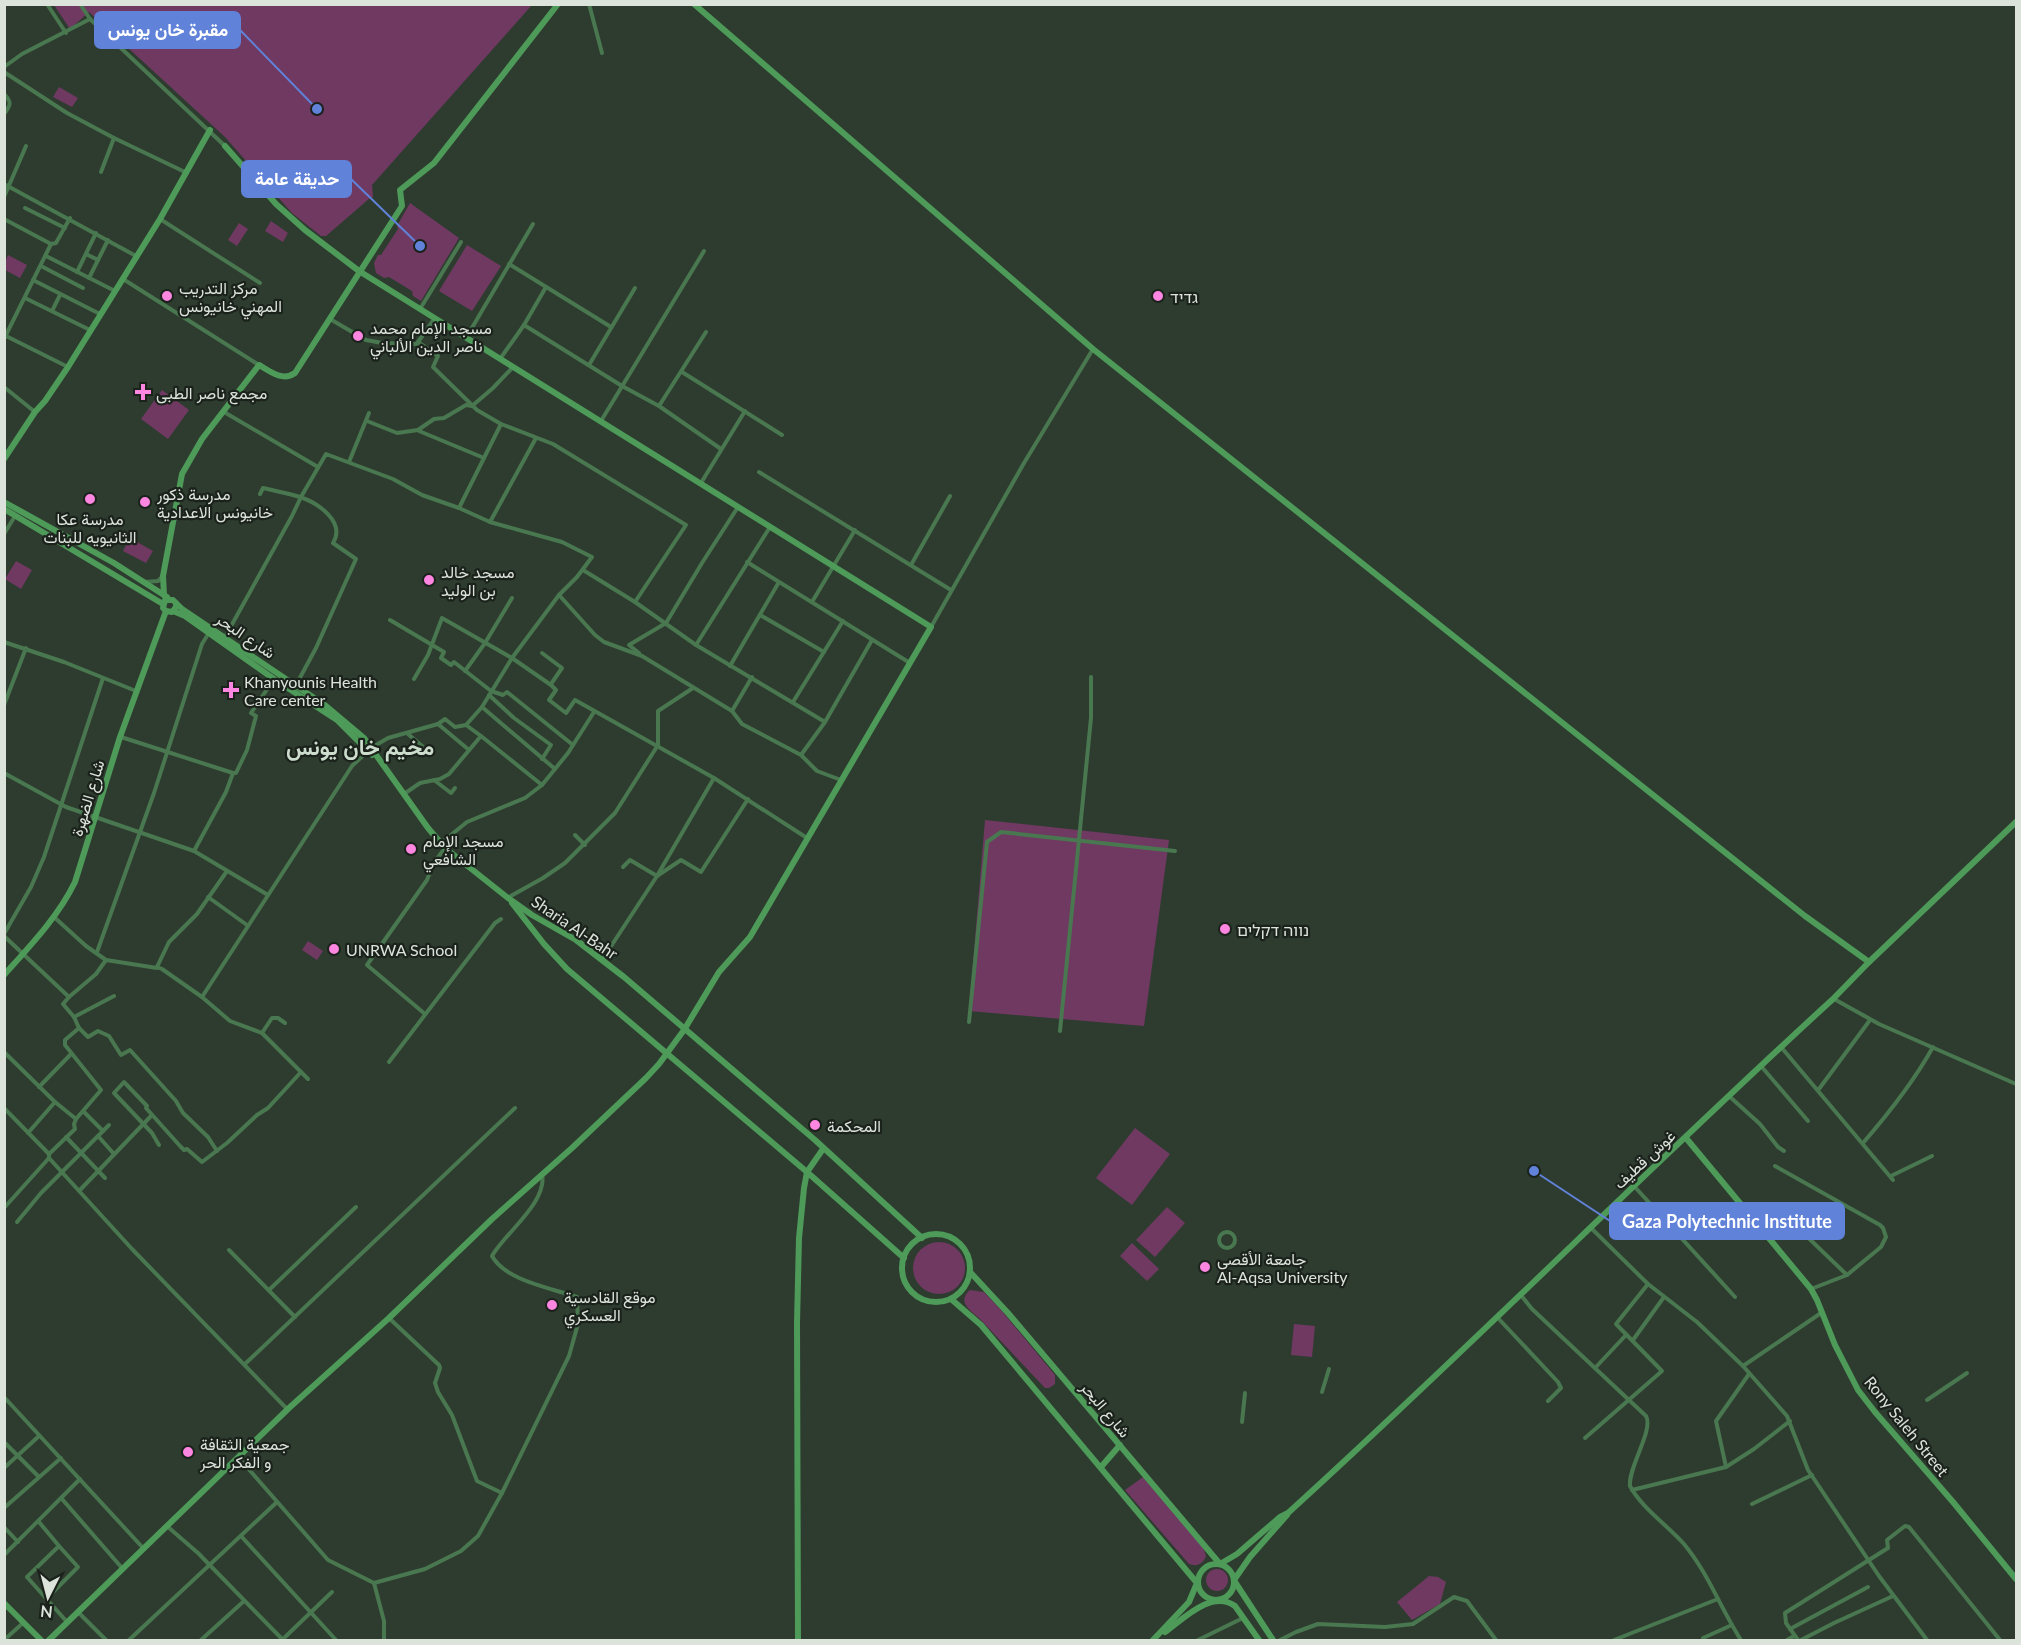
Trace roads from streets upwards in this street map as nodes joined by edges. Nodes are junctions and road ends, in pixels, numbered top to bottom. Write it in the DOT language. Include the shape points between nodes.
graph roads {
  1 [pos="47,4"];
  2 [pos="80,4"];
  3 [pos="558,4"];
  4 [pos="589,4"];
  5 [pos="694,4"];
  6 [pos="90,19"];
  7 [pos="66,33"];
  8 [pos="602,53"];
  9 [pos="4,67"];
  10 [pos="4,72"];
  11 [pos="4,94"];
  12 [pos="4,114"];
  13 [pos="210,130"];
  14 [pos="114,138"];
  15 [pos="26,146"];
  16 [pos="225,146"];
  17 [pos="101,172"];
  18 [pos="187,173"];
  19 [pos="7,185"];
  20 [pos="4,197"];
  21 [pos="25,208"];
  22 [pos="70,218"];
  23 [pos="4,219"];
  24 [pos="160,219"];
  25 [pos="533,224"];
  26 [pos="65,228"];
  27 [pos="96,233"];
  28 [pos="108,240"];
  29 [pos="461,242"];
  30 [pos="51,244"];
  31 [pos="704,251"];
  32 [pos="86,254"];
  33 [pos="46,256"];
  34 [pos="136,256"];
  35 [pos="98,260"];
  36 [pos="509,264"];
  37 [pos="41,266"];
  38 [pos="359,271"];
  39 [pos="77,272"];
  40 [pos="89,278"];
  41 [pos="123,279"];
  42 [pos="33,280"];
  43 [pos="260,283"];
  44 [pos="546,287"];
  45 [pos="83,288"];
  46 [pos="635,288"];
  47 [pos="115,291"];
  48 [pos="60,295"];
  49 [pos="25,298"];
  50 [pos="420,309"];
  51 [pos="51,311"];
  52 [pos="100,314"];
  53 [pos="435,318"];
  54 [pos="330,319"];
  55 [pos="524,325"];
  56 [pos="611,327"];
  57 [pos="90,330"];
  58 [pos="706,332"];
  59 [pos="5,337"];
  60 [pos="466,338"];
  61 [pos="418,342"];
  62 [pos="1093,349"];
  63 [pos="500,358"];
  64 [pos="259,365"];
  65 [pos="589,365"];
  66 [pos="513,367"];
  67 [pos="68,368"];
  68 [pos="682,372"];
  69 [pos="622,386"];
  70 [pos="4,387"];
  71 [pos="472,406"];
  72 [pos="659,406"];
  73 [pos="223,411"];
  74 [pos="745,411"];
  75 [pos="35,412"];
  76 [pos="369,413"];
  77 [pos="367,421"];
  78 [pos="600,421"];
  79 [pos="501,424"];
  80 [pos="418,430"];
  81 [pos="782,435"];
  82 [pos="536,438"];
  83 [pos="721,449"];
  84 [pos="484,458"];
  85 [pos="4,459"];
  86 [pos="349,462"];
  87 [pos="318,467"];
  88 [pos="759,472"];
  89 [pos="700,484"];
  90 [pos="260,494"];
  91 [pos="950,496"];
  92 [pos="301,497"];
  93 [pos="4,502"];
  94 [pos="738,507"];
  95 [pos="4,508"];
  96 [pos="459,508"];
  97 [pos="15,515"];
  98 [pos="490,522"];
  99 [pos="770,527"];
  100 [pos="855,530"];
  101 [pos="4,534"];
  102 [pos="747,562"];
  103 [pos="911,565"];
  104 [pos="833,567"];
  105 [pos="584,570"];
  106 [pos="163,576"];
  107 [pos="143,582"];
  108 [pos="779,582"];
  109 [pos="951,590"];
  110 [pos="559,595"];
  111 [pos="167,597"];
  112 [pos="512,598"];
  113 [pos="635,602"];
  114 [pos="812,602"];
  115 [pos="163,604"];
  116 [pos="172,608"];
  117 [pos="760,615"];
  118 [pos="390,620"];
  119 [pos="843,621"];
  120 [pos="666,623"];
  121 [pos="931,627"];
  122 [pos="210,631"];
  123 [pos="225,638"];
  124 [pos="872,640"];
  125 [pos="4,642"];
  126 [pos="485,643"];
  127 [pos="696,645"];
  128 [pos="431,646"];
  129 [pos="26,648"];
  130 [pos="824,652"];
  131 [pos="542,653"];
  132 [pos="642,656"];
  133 [pos="512,658"];
  134 [pos="911,663"];
  135 [pos="730,666"];
  136 [pos="465,671"];
  137 [pos="276,676"];
  138 [pos="1091,676"];
  139 [pos="752,677"];
  140 [pos="103,678"];
  141 [pos="414,679"];
  142 [pos="551,684"];
  143 [pos="296,685"];
  144 [pos="693,688"];
  145 [pos="136,691"];
  146 [pos="490,693"];
  147 [pos="793,702"];
  148 [pos="4,705"];
  149 [pos="482,707"];
  150 [pos="732,711"];
  151 [pos="594,712"];
  152 [pos="825,722"];
  153 [pos="438,724"];
  154 [pos="466,725"];
  155 [pos="408,734"];
  156 [pos="481,736"];
  157 [pos="120,737"];
  158 [pos="573,745"];
  159 [pos="658,746"];
  160 [pos="370,750"];
  161 [pos="469,750"];
  162 [pos="428,751"];
  163 [pos="167,752"];
  164 [pos="801,755"];
  165 [pos="542,759"];
  166 [pos="555,769"];
  167 [pos="4,773"];
  168 [pos="233,773"];
  169 [pos="714,778"];
  170 [pos="433,780"];
  171 [pos="841,780"];
  172 [pos="542,785"];
  173 [pos="455,788"];
  174 [pos="403,794"];
  175 [pos="748,800"];
  176 [pos="60,805"];
  177 [pos="94,817"];
  178 [pos="2016,822"];
  179 [pos="140,832"];
  180 [pos="575,835"];
  181 [pos="807,838"];
  182 [pos="1079,841"];
  183 [pos="585,845"];
  184 [pos="443,846"];
  185 [pos="194,851"];
  186 [pos="1175,851"];
  187 [pos="623,867"];
  188 [pos="227,871"];
  189 [pos="657,876"];
  190 [pos="268,895"];
  191 [pos="208,897"];
  192 [pos="508,898"];
  193 [pos="54,917"];
  194 [pos="501,919"];
  195 [pos="248,925"];
  196 [pos="4,935"];
  197 [pos="97,952"];
  198 [pos="23,954"];
  199 [pos="106,960"];
  200 [pos="602,960"];
  201 [pos="1869,962"];
  202 [pos="157,967"];
  203 [pos="4,975"];
  204 [pos="114,996"];
  205 [pos="69,997"];
  206 [pos="202,997"];
  207 [pos="1833,999"];
  208 [pos="425,1014"];
  209 [pos="74,1017"];
  210 [pos="1870,1020"];
  211 [pos="285,1023"];
  212 [pos="969,1023"];
  213 [pos="79,1028"];
  214 [pos="684,1030"];
  215 [pos="1060,1031"];
  216 [pos="262,1033"];
  217 [pos="1780,1047"];
  218 [pos="1933,1047"];
  219 [pos="4,1052"];
  220 [pos="667,1053"];
  221 [pos="71,1054"];
  222 [pos="388,1062"];
  223 [pos="1760,1066"];
  224 [pos="301,1072"];
  225 [pos="308,1079"];
  226 [pos="2016,1084"];
  227 [pos="39,1087"];
  228 [pos="1818,1089"];
  229 [pos="1729,1095"];
  230 [pos="55,1102"];
  231 [pos="4,1108"];
  232 [pos="515,1108"];
  233 [pos="84,1112"];
  234 [pos="151,1116"];
  235 [pos="76,1119"];
  236 [pos="1808,1121"];
  237 [pos="142,1124"];
  238 [pos="109,1125"];
  239 [pos="103,1131"];
  240 [pos="28,1133"];
  241 [pos="98,1136"];
  242 [pos="66,1137"];
  243 [pos="1686,1138"];
  244 [pos="1863,1143"];
  245 [pos="159,1145"];
  246 [pos="824,1149"];
  247 [pos="217,1151"];
  248 [pos="1784,1151"];
  249 [pos="81,1152"];
  250 [pos="114,1154"];
  251 [pos="49,1156"];
  252 [pos="1932,1156"];
  253 [pos="1775,1166"];
  254 [pos="62,1171"];
  255 [pos="99,1171"];
  256 [pos="807,1172"];
  257 [pos="542,1174"];
  258 [pos="105,1178"];
  259 [pos="1634,1186"];
  260 [pos="80,1190"];
  261 [pos="1774,1205"];
  262 [pos="356,1207"];
  263 [pos="4,1208"];
  264 [pos="17,1222"];
  265 [pos="1591,1227"];
  266 [pos="922,1238"];
  267 [pos="1229,1248"];
  268 [pos="230,1250"];
  269 [pos="904,1258"];
  270 [pos="970,1272"];
  271 [pos="1847,1275"];
  272 [pos="1648,1284"];
  273 [pos="1811,1289"];
  274 [pos="269,1290"];
  275 [pos="1520,1294"];
  276 [pos="1664,1297"];
  277 [pos="1736,1297"];
  278 [pos="951,1299"];
  279 [pos="1822,1313"];
  280 [pos="295,1317"];
  281 [pos="1496,1317"];
  282 [pos="389,1318"];
  283 [pos="1626,1335"];
  284 [pos="1633,1340"];
  285 [pos="246,1363"];
  286 [pos="1743,1366"];
  287 [pos="1595,1368"];
  288 [pos="1329,1369"];
  289 [pos="1968,1373"];
  290 [pos="1749,1374"];
  291 [pos="1322,1392"];
  292 [pos="1245,1393"];
  293 [pos="4,1397"];
  294 [pos="1630,1400"];
  295 [pos="1927,1400"];
  296 [pos="1548,1401"];
  297 [pos="288,1410"];
  298 [pos="1790,1421"];
  299 [pos="1242,1422"];
  300 [pos="39,1436"];
  301 [pos="1585,1438"];
  302 [pos="4,1442"];
  303 [pos="1120,1446"];
  304 [pos="18,1456"];
  305 [pos="61,1458"];
  306 [pos="239,1458"];
  307 [pos="1101,1467"];
  308 [pos="1726,1467"];
  309 [pos="4,1468"];
  310 [pos="1812,1475"];
  311 [pos="38,1476"];
  312 [pos="80,1479"];
  313 [pos="1632,1490"];
  314 [pos="502,1492"];
  315 [pos="62,1499"];
  316 [pos="278,1502"];
  317 [pos="1752,1504"];
  318 [pos="4,1508"];
  319 [pos="1288,1513"];
  320 [pos="39,1522"];
  321 [pos="4,1527"];
  322 [pos="168,1527"];
  323 [pos="241,1536"];
  324 [pos="18,1542"];
  325 [pos="59,1546"];
  326 [pos="144,1549"];
  327 [pos="4,1555"];
  328 [pos="1868,1560"];
  329 [pos="1220,1564"];
  330 [pos="210,1565"];
  331 [pos="123,1569"];
  332 [pos="2016,1579"];
  333 [pos="1234,1581"];
  334 [pos="374,1583"];
  335 [pos="1197,1583"];
  336 [pos="1868,1587"];
  337 [pos="332,1592"];
  338 [pos="1893,1596"];
  339 [pos="47,1598"];
  340 [pos="1718,1599"];
  341 [pos="244,1600"];
  342 [pos="1217,1601"];
  343 [pos="4,1603"];
  344 [pos="79,1613"];
  345 [pos="311,1613"];
  346 [pos="1243,1618"];
  347 [pos="23,1623"];
  348 [pos="69,1623"];
  349 [pos="1732,1625"];
  350 [pos="1790,1629"];
  351 [pos="1794,1636"];
  352 [pos="4,1640"];
  353 [pos="283,1640"];
  354 [pos="41,1641"];
  355 [pos="49,1641"];
  356 [pos="106,1641"];
  357 [pos="129,1641"];
  358 [pos="201,1641"];
  359 [pos="336,1641"];
  360 [pos="384,1641"];
  361 [pos="798,1641"];
  362 [pos="1154,1641"];
  363 [pos="1198,1641"];
  364 [pos="1259,1641"];
  365 [pos="1273,1641"];
  366 [pos="1280,1641"];
  367 [pos="1496,1641"];
  368 [pos="1614,1641"];
  369 [pos="1704,1641"];
  370 [pos="1741,1641"];
  371 [pos="1787,1641"];
  372 [pos="1799,1641"];
  373 [pos="1927,1641"];
  374 [pos="2000,1641"];
  1 -- 7 [label="street"];
  2 -- 6 [label="street"];
  3 -- 38 [label="street" via="434,163 400,190 402,206"];
  4 -- 8 [label="street"];
  5 -- 62 [label="street"];
  6 -- 7 [label="street"];
  6 -- 13 [label="street"];
  7 -- 9 [label="street"];
  10 -- 14 [label="street"];
  11 -- 12 [label="street" via="11,106"];
  13 -- 16 [label="street"];
  13 -- 18 [label="street"];
  14 -- 17 [label="street"];
  14 -- 18 [label="street"];
  15 -- 19 [label="street"];
  16 -- 38 [label="street" via="276,204"];
  18 -- 24 [label="street"];
  19 -- 20 [label="street"];
  19 -- 22 [label="street"];
  21 -- 26 [label="street"];
  22 -- 26 [label="street"];
  22 -- 27 [label="street"];
  23 -- 30 [label="street"];
  24 -- 34 [label="street"];
  24 -- 43 [label="street"];
  25 -- 36 [label="street"];
  26 -- 30 [label="street" via="56,243"];
  27 -- 28 [label="street"];
  27 -- 32 [label="street"];
  28 -- 34 [label="street"];
  28 -- 35 [label="street"];
  29 -- 50 [label="street"];
  30 -- 33 [label="street"];
  31 -- 69 [label="street"];
  32 -- 35 [label="street"];
  32 -- 39 [label="street"];
  33 -- 37 [label="street"];
  33 -- 39 [label="street"];
  34 -- 41 [label="street"];
  35 -- 40 [label="street"];
  36 -- 44 [label="street"];
  36 -- 60 [label="street"];
  37 -- 42 [label="street"];
  37 -- 45 [label="street"];
  38 -- 50 [label="street"];
  38 -- 54 [label="street"];
  39 -- 40 [label="street"];
  40 -- 47 [label="street"];
  41 -- 47 [label="street"];
  41 -- 64 [label="street"];
  42 -- 48 [label="street"];
  42 -- 49 [label="street"];
  44 -- 55 [label="street"];
  44 -- 56 [label="street"];
  46 -- 56 [label="street"];
  47 -- 52 [label="street"];
  48 -- 51 [label="street"];
  48 -- 52 [label="street"];
  49 -- 51 [label="street"];
  49 -- 59 [label="street"];
  50 -- 53 [label="street"];
  51 -- 57 [label="street"];
  52 -- 57 [label="street"];
  53 -- 60 [label="street"];
  53 -- 61 [label="street"];
  54 -- 61 [label="street" via="366,340"];
  54 -- 64 [label="street" via="290,377"];
  55 -- 63 [label="street"];
  55 -- 65 [label="street"];
  56 -- 65 [label="street"];
  57 -- 67 [label="street"];
  58 -- 68 [label="street"];
  59 -- 67 [label="street"];
  60 -- 63 [label="street"];
  61 -- 71 [label="street" via="438,356 433,366"];
  62 -- 109 [label="street"];
  62 -- 201 [label="street" via="1805,916"];
  63 -- 66 [label="street"];
  64 -- 73 [label="street"];
  65 -- 69 [label="street"];
  66 -- 71 [label="street"];
  66 -- 78 [label="street"];
  67 -- 75 [label="street"];
  68 -- 72 [label="street"];
  68 -- 74 [label="street"];
  69 -- 72 [label="street"];
  69 -- 78 [label="street"];
  70 -- 75 [label="street"];
  71 -- 79 [label="street"];
  71 -- 80 [label="street" via="434,419"];
  72 -- 83 [label="street"];
  73 -- 87 [label="street"];
  73 -- 106 [label="street" via="182,474"];
  74 -- 81 [label="street"];
  74 -- 83 [label="street"];
  75 -- 85 [label="street"];
  76 -- 77 [label="street"];
  77 -- 80 [label="street" via="397,433"];
  77 -- 86 [label="street"];
  78 -- 89 [label="street"];
  79 -- 82 [label="street"];
  79 -- 84 [label="street"];
  80 -- 84 [label="street"];
  82 -- 98 [label="street"];
  82 -- 113 [label="street" via="553,444 686,525"];
  83 -- 89 [label="street"];
  84 -- 96 [label="street"];
  86 -- 87 [label="street" via="326,454"];
  86 -- 96 [label="street"];
  87 -- 92 [label="street"];
  88 -- 100 [label="street"];
  89 -- 94 [label="street"];
  90 -- 92 [label="street" via="263,488"];
  91 -- 103 [label="street"];
  92 -- 123 [label="street"];
  92 -- 143 [label="street" via="331,516 337,533 333,543 356,559"];
  93 -- 107 [label="street"];
  94 -- 99 [label="street"];
  94 -- 120 [label="street"];
  95 -- 97 [label="street"];
  96 -- 98 [label="street"];
  97 -- 101 [label="street"];
  97 -- 115 [label="street"];
  98 -- 105 [label="street" via="579,550 592,557"];
  99 -- 102 [label="street"];
  99 -- 104 [label="street"];
  100 -- 103 [label="street"];
  100 -- 104 [label="street"];
  102 -- 108 [label="street"];
  102 -- 127 [label="street"];
  103 -- 109 [label="street"];
  104 -- 114 [label="street"];
  104 -- 121 [label="street"];
  105 -- 110 [label="street"];
  105 -- 113 [label="street"];
  106 -- 107 [label="street" via="158,581"];
  106 -- 111 [label="street"];
  107 -- 111 [label="street"];
  108 -- 114 [label="street"];
  108 -- 117 [label="street"];
  109 -- 121 [label="street"];
  110 -- 132 [label="street" via="604,642"];
  110 -- 133 [label="street"];
  111 -- 115 [label="street"];
  111 -- 116 [label="street, شارع البحر"];
  112 -- 126 [label="street"];
  113 -- 120 [label="street"];
  114 -- 119 [label="street"];
  115 -- 116 [label="street" via="163,608"];
  116 -- 122 [label="street, شارع البحر"];
  116 -- 145 [label="street, شارع الضهرة"];
  117 -- 130 [label="street"];
  117 -- 135 [label="street"];
  118 -- 128 [label="street"];
  119 -- 124 [label="street"];
  119 -- 130 [label="street"];
  120 -- 127 [label="street"];
  120 -- 132 [label="street" via="628,645"];
  121 -- 134 [label="street"];
  122 -- 123 [label="street, شارع البحر"];
  122 -- 137 [label="street, شارع البحر"];
  122 -- 163 [label="street" via="202,644"];
  123 -- 137 [label="street, شارع البحر"];
  124 -- 134 [label="street"];
  124 -- 152 [label="street"];
  125 -- 129 [label="street"];
  126 -- 128 [label="street" via="442,618"];
  126 -- 133 [label="street"];
  126 -- 136 [label="street"];
  127 -- 135 [label="street"];
  128 -- 136 [label="street" via="444,652 441,658"];
  128 -- 141 [label="street"];
  129 -- 140 [label="street"];
  129 -- 148 [label="street"];
  130 -- 147 [label="street"];
  131 -- 142 [label="street" via="562,668"];
  132 -- 144 [label="street"];
  133 -- 142 [label="street"];
  133 -- 146 [label="street"];
  134 -- 171 [label="street"];
  135 -- 139 [label="street"];
  136 -- 146 [label="street"];
  137 -- 143 [label="street, شارع البحر"];
  137 -- 160 [label="street, شارع البحر" via="337,720"];
  137 -- 168 [label="street" via="251,713 256,716 247,750 242,765"];
  138 -- 182 [label="street" via="1091,718"];
  139 -- 147 [label="street"];
  139 -- 150 [label="street"];
  140 -- 145 [label="street"];
  140 -- 176 [label="street"];
  142 -- 151 [label="street" via="556,690 549,700 566,712 575,700"];
  143 -- 160 [label="street, شارع البحر" via="352,726"];
  144 -- 150 [label="street"];
  144 -- 159 [label="street" via="658,711"];
  145 -- 157 [label="street, شارع الضهرة"];
  146 -- 149 [label="street"];
  146 -- 158 [label="street" via="507,692"];
  146 -- 165 [label="street" via="514,718 551,745"];
  147 -- 152 [label="street"];
  149 -- 154 [label="street"];
  149 -- 165 [label="street"];
  150 -- 164 [label="street" via="742,724"];
  151 -- 158 [label="street"];
  151 -- 159 [label="street"];
  152 -- 164 [label="street"];
  153 -- 154 [label="street" via="445,719 455,727"];
  153 -- 155 [label="street"];
  153 -- 161 [label="street"];
  154 -- 156 [label="street"];
  155 -- 160 [label="street" via="388,738"];
  155 -- 162 [label="street"];
  156 -- 161 [label="street"];
  156 -- 172 [label="street"];
  157 -- 163 [label="street"];
  157 -- 177 [label="street, شارع الضهرة"];
  158 -- 166 [label="street"];
  159 -- 169 [label="street"];
  159 -- 183 [label="street" via="615,813"];
  160 -- 174 [label="street, شارع البحر"];
  160 -- 190 [label="street" via="352,766"];
  161 -- 170 [label="street" via="449,774"];
  163 -- 168 [label="street"];
  163 -- 179 [label="street"];
  164 -- 171 [label="street" via="817,771"];
  165 -- 166 [label="street"];
  166 -- 172 [label="street"];
  167 -- 176 [label="street"];
  168 -- 185 [label="street"];
  169 -- 175 [label="street"];
  169 -- 189 [label="street"];
  170 -- 173 [label="street" via="451,793"];
  170 -- 174 [label="street"];
  171 -- 181 [label="street"];
  172 -- 184 [label="street" via="525,798 467,822"];
  174 -- 184 [label="street, شارع البحر"];
  175 -- 181 [label="street"];
  175 -- 189 [label="street" via="701,872 681,860"];
  176 -- 177 [label="street"];
  176 -- 196 [label="street" via="31,887"];
  177 -- 179 [label="street"];
  177 -- 193 [label="street, شارع الضهرة" via="75,882"];
  178 -- 201 [label="street, غوش قطيف"];
  179 -- 185 [label="street"];
  179 -- 197 [label="street"];
  180 -- 183 [label="street"];
  181 -- 214 [label="street" via="750,938 719,972"];
  182 -- 186 [label="street"];
  182 -- 212 [label="street" via="1001,832 987,842"];
  182 -- 215 [label="street"];
  183 -- 192 [label="street" via="565,863"];
  184 -- 192 [label="street, شارع البحر"];
  184 -- 208 [label="street" via="427,880 367,965"];
  185 -- 188 [label="street"];
  187 -- 189 [label="street" via="630,860"];
  188 -- 190 [label="street"];
  188 -- 191 [label="street"];
  189 -- 200 [label="street"];
  190 -- 195 [label="street"];
  191 -- 195 [label="street"];
  191 -- 202 [label="street" via="169,942"];
  192 -- 200 [label="street, Sharia Al-Bahr"];
  192 -- 220 [label="street, Sharia Al-Bahr" via="554,957"];
  193 -- 197 [label="street"];
  193 -- 198 [label="street, شارع الضهرة"];
  194 -- 208 [label="street"];
  195 -- 206 [label="street"];
  196 -- 198 [label="street"];
  197 -- 199 [label="street"];
  198 -- 203 [label="street, شارع الضهرة"];
  198 -- 205 [label="street"];
  199 -- 202 [label="street"];
  199 -- 205 [label="street"];
  200 -- 214 [label="street, Sharia Al-Bahr"];
  201 -- 207 [label="street, غوش قطيف"];
  202 -- 206 [label="street"];
  204 -- 209 [label="street"];
  205 -- 209 [label="street" via="63,1004"];
  206 -- 216 [label="street" via="230,1021"];
  207 -- 210 [label="street"];
  207 -- 217 [label="street, غوش قطيف"];
  208 -- 222 [label="street"];
  209 -- 213 [label="street"];
  210 -- 218 [label="street"];
  210 -- 228 [label="street"];
  211 -- 216 [label="street" via="272,1018"];
  213 -- 221 [label="street" via="65,1040"];
  213 -- 247 [label="street" via="88,1037 98,1031 109,1036 121,1055 130,1050"];
  214 -- 220 [label="street"];
  214 -- 246 [label="street, Sharia Al-Bahr"];
  216 -- 224 [label="street"];
  217 -- 223 [label="street, غوش قطيف"];
  217 -- 228 [label="street"];
  218 -- 226 [label="street"];
  218 -- 244 [label="street" via="1893,1109"];
  219 -- 227 [label="street"];
  220 -- 256 [label="street, Sharia Al-Bahr"];
  220 -- 257 [label="street"];
  221 -- 227 [label="street"];
  221 -- 233 [label="street" via="102,1090"];
  223 -- 229 [label="street, غوش قطيف"];
  223 -- 236 [label="street"];
  224 -- 225 [label="street"];
  224 -- 247 [label="street" via="268,1108"];
  227 -- 230 [label="street"];
  228 -- 244 [label="street"];
  229 -- 243 [label="street, غوش قطيف"];
  229 -- 248 [label="street"];
  230 -- 235 [label="street"];
  230 -- 240 [label="street"];
  231 -- 240 [label="street"];
  232 -- 280 [label="street"];
  233 -- 235 [label="street"];
  233 -- 239 [label="street"];
  234 -- 237 [label="street"];
  234 -- 237 [label="street" via="147,1106 124,1082 114,1092"];
  234 -- 247 [label="street" via="184,1150 188,1149 202,1162"];
  235 -- 242 [label="street" via="75,1129"];
  237 -- 245 [label="street"];
  237 -- 250 [label="street"];
  238 -- 239 [label="street"];
  239 -- 241 [label="street"];
  240 -- 251 [label="street"];
  241 -- 249 [label="street"];
  241 -- 250 [label="street"];
  242 -- 249 [label="street"];
  242 -- 251 [label="street"];
  243 -- 259 [label="street, غوش قطيف"];
  243 -- 273 [label="street, Rony Saleh Street"];
  244 -- 252 [label="street" via="1892,1178"];
  246 -- 256 [label="street"];
  246 -- 266 [label="street, Sharia Al-Bahr"];
  249 -- 254 [label="street"];
  249 -- 255 [label="street"];
  250 -- 255 [label="street"];
  251 -- 254 [label="street"];
  251 -- 263 [label="street"];
  253 -- 271 [label="street" via="1883,1228 1886,1237 1881,1247"];
  254 -- 260 [label="street"];
  254 -- 264 [label="street"];
  255 -- 258 [label="street"];
  255 -- 260 [label="street"];
  256 -- 269 [label="street, Sharia Al-Bahr"];
  256 -- 361 [label="street" via="800,1226 797,1323"];
  257 -- 282 [label="street"];
  257 -- 314 [label="street" via="538,1198 492,1256 514,1276 577,1297 578,1324 569,1356"];
  259 -- 265 [label="street, غوش قطيف"];
  259 -- 277 [label="street"];
  260 -- 297 [label="street"];
  261 -- 271 [label="street"];
  262 -- 274 [label="street"];
  265 -- 272 [label="street"];
  265 -- 275 [label="street, غوش قطيف"];
  266 -- 269 [label="street"];
  266 -- 270 [label="street" via="951,1238 960,1244 970,1262"];
  267 -- 267 [label="street" via="1234,1245 1234,1237 1225,1232 1219,1242"];
  268 -- 274 [label="street"];
  269 -- 278 [label="street" via="904,1280 919,1298 929,1302"];
  270 -- 278 [label="street" via="961,1292"];
  270 -- 303 [label="street, شارع البحر"];
  271 -- 273 [label="street"];
  272 -- 276 [label="street"];
  272 -- 283 [label="street" via="1616,1324"];
  273 -- 279 [label="street, Rony Saleh Street"];
  274 -- 280 [label="street"];
  275 -- 281 [label="street, غوش قطيف"];
  275 -- 287 [label="street"];
  276 -- 284 [label="street"];
  276 -- 286 [label="street"];
  278 -- 307 [label="street" via="981,1325"];
  279 -- 286 [label="street"];
  279 -- 332 [label="street, Rony Saleh Street" via="1842,1361 1868,1404"];
  280 -- 285 [label="street"];
  281 -- 296 [label="street" via="1558,1382 1561,1388"];
  281 -- 319 [label="street, غوش قطيف"];
  282 -- 297 [label="street"];
  282 -- 314 [label="street" via="439,1365 435,1383 452,1415 477,1481"];
  283 -- 284 [label="street"];
  283 -- 287 [label="street"];
  284 -- 294 [label="street" via="1662,1371"];
  286 -- 290 [label="street"];
  287 -- 294 [label="street"];
  288 -- 291 [label="street"];
  289 -- 295 [label="street"];
  290 -- 298 [label="street"];
  290 -- 308 [label="street" via="1716,1421"];
  292 -- 299 [label="street"];
  293 -- 300 [label="street"];
  294 -- 301 [label="street"];
  294 -- 313 [label="street" via="1649,1422 1630,1478"];
  297 -- 306 [label="street"];
  298 -- 308 [label="street"];
  298 -- 310 [label="street"];
  300 -- 304 [label="street"];
  300 -- 305 [label="street"];
  302 -- 304 [label="street"];
  303 -- 307 [label="street"];
  303 -- 329 [label="street, شارع البحر"];
  304 -- 309 [label="street"];
  304 -- 311 [label="street"];
  305 -- 311 [label="street"];
  305 -- 312 [label="street"];
  306 -- 316 [label="street"];
  306 -- 322 [label="street"];
  307 -- 335 [label="street"];
  308 -- 313 [label="street"];
  310 -- 317 [label="street"];
  310 -- 328 [label="street"];
  311 -- 318 [label="street"];
  312 -- 315 [label="street"];
  312 -- 326 [label="street"];
  313 -- 340 [label="street" via="1684,1545"];
  314 -- 334 [label="street" via="478,1536 461,1551 425,1569"];
  315 -- 320 [label="street"];
  315 -- 331 [label="street"];
  316 -- 323 [label="street"];
  316 -- 334 [label="street" via="328,1560"];
  319 -- 329 [label="street, غوش قطيف"];
  319 -- 333 [label="street, غوش قطيف"];
  320 -- 324 [label="street"];
  320 -- 325 [label="street"];
  321 -- 324 [label="street"];
  322 -- 326 [label="street"];
  322 -- 330 [label="street"];
  323 -- 330 [label="street"];
  323 -- 345 [label="street"];
  324 -- 327 [label="street"];
  325 -- 339 [label="street" via="78,1568"];
  325 -- 339 [label="street" via="27,1577"];
  326 -- 331 [label="street"];
  328 -- 338 [label="street"];
  328 -- 350 [label="street" via="1785,1613"];
  328 -- 374 [label="street" via="1888,1548 1890,1537 1909,1527"];
  329 -- 333 [label="street" via="1229,1569"];
  329 -- 335 [label="street" via="1204,1568"];
  330 -- 341 [label="street"];
  330 -- 357 [label="street"];
  331 -- 344 [label="street"];
  333 -- 342 [label="street" via="1231,1593"];
  333 -- 365 [label="street"];
  334 -- 360 [label="street" via="384,1621"];
  335 -- 342 [label="street" via="1206,1598"];
  335 -- 362 [label="street" via="1189,1602"];
  336 -- 350 [label="street"];
  337 -- 345 [label="street"];
  338 -- 372 [label="street"];
  338 -- 373 [label="street"];
  339 -- 348 [label="street"];
  340 -- 349 [label="street"];
  340 -- 368 [label="street"];
  341 -- 353 [label="street"];
  341 -- 358 [label="street"];
  342 -- 346 [label="street" via="1229,1602"];
  342 -- 362 [label="street" via="1193,1610"];
  343 -- 347 [label="street"];
  344 -- 348 [label="street"];
  344 -- 356 [label="street"];
  345 -- 353 [label="street"];
  345 -- 359 [label="street"];
  346 -- 363 [label="street"];
  346 -- 364 [label="street"];
  347 -- 352 [label="street"];
  347 -- 354 [label="street"];
  348 -- 355 [label="street"];
  349 -- 369 [label="street" via="1703,1638"];
  349 -- 370 [label="street"];
  350 -- 351 [label="street"];
  351 -- 371 [label="street"];
  351 -- 372 [label="street"];
  366 -- 367 [label="street" via="1318,1624 1413,1624 1454,1597 1472,1605"];
}
